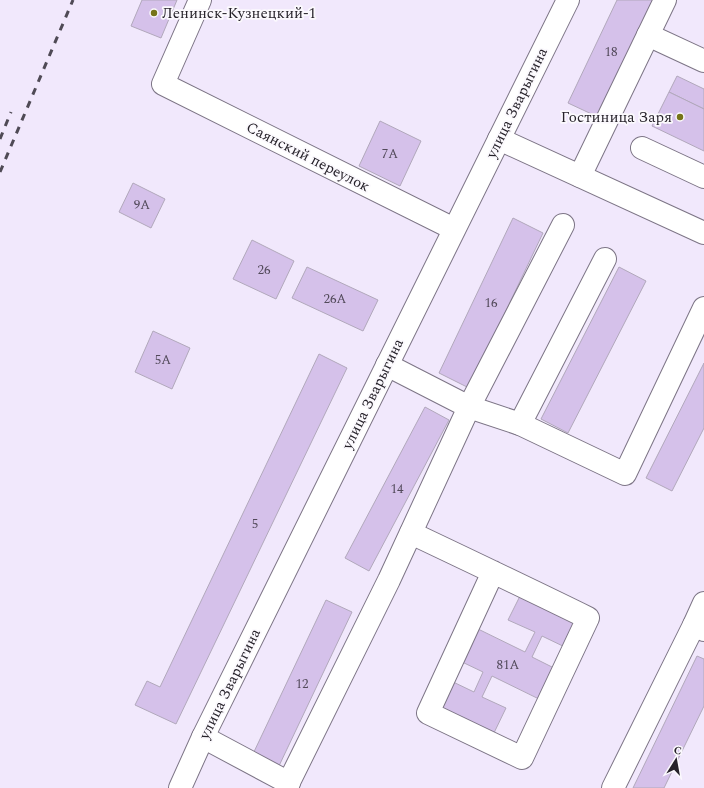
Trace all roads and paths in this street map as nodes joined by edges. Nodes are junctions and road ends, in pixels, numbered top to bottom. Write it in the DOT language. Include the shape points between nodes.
graph roads {
  1 [pos="200,0"];
  2 [pos="568,0"];
  3 [pos="665,0"];
  4 [pos="648,35"];
  5 [pos="704,61"];
  6 [pos="499,139"];
  7 [pos="642,148"];
  8 [pos="580,176"];
  9 [pos="704,177"];
  10 [pos="563,225"];
  11 [pos="454,230"];
  12 [pos="704,233"];
  13 [pos="605,259"];
  14 [pos="704,308"];
  15 [pos="387,365"];
  16 [pos="469,407"];
  17 [pos="520,424"];
  18 [pos="411,533"];
  19 [pos="493,572"];
  20 [pos="704,602"];
  21 [pos="699,627"];
  22 [pos="203,737"];
  23 [pos="287,786"];
  24 [pos="180,788"];
  25 [pos="614,788"];
  1 -- 11 [label="street, Саянский переулок" via="163,84"];
  2 -- 6 [label="street, улица Зварыгина"];
  3 -- 4 [label="street"];
  4 -- 5 [label="street"];
  4 -- 8 [label="street"];
  6 -- 8 [label="street"];
  6 -- 11 [label="street, улица Зварыгина"];
  7 -- 9 [label="street"];
  8 -- 12 [label="street"];
  10 -- 16 [label="street"];
  11 -- 15 [label="street, улица Зварыгина"];
  13 -- 17 [label="street"];
  14 -- 17 [label="street" via="625,474"];
  15 -- 16 [label="street"];
  15 -- 22 [label="street, улица Зварыгина"];
  16 -- 17 [label="street"];
  16 -- 18 [label="street"];
  18 -- 19 [label="street"];
  18 -- 23 [label="street"];
  19 -- 19 [label="street" via="588,618 522,758 428,713"];
  20 -- 21 [label="street"];
  21 -- 25 [label="street"];
  22 -- 23 [label="street"];
  22 -- 24 [label="street, улица Зварыгина"];
}
